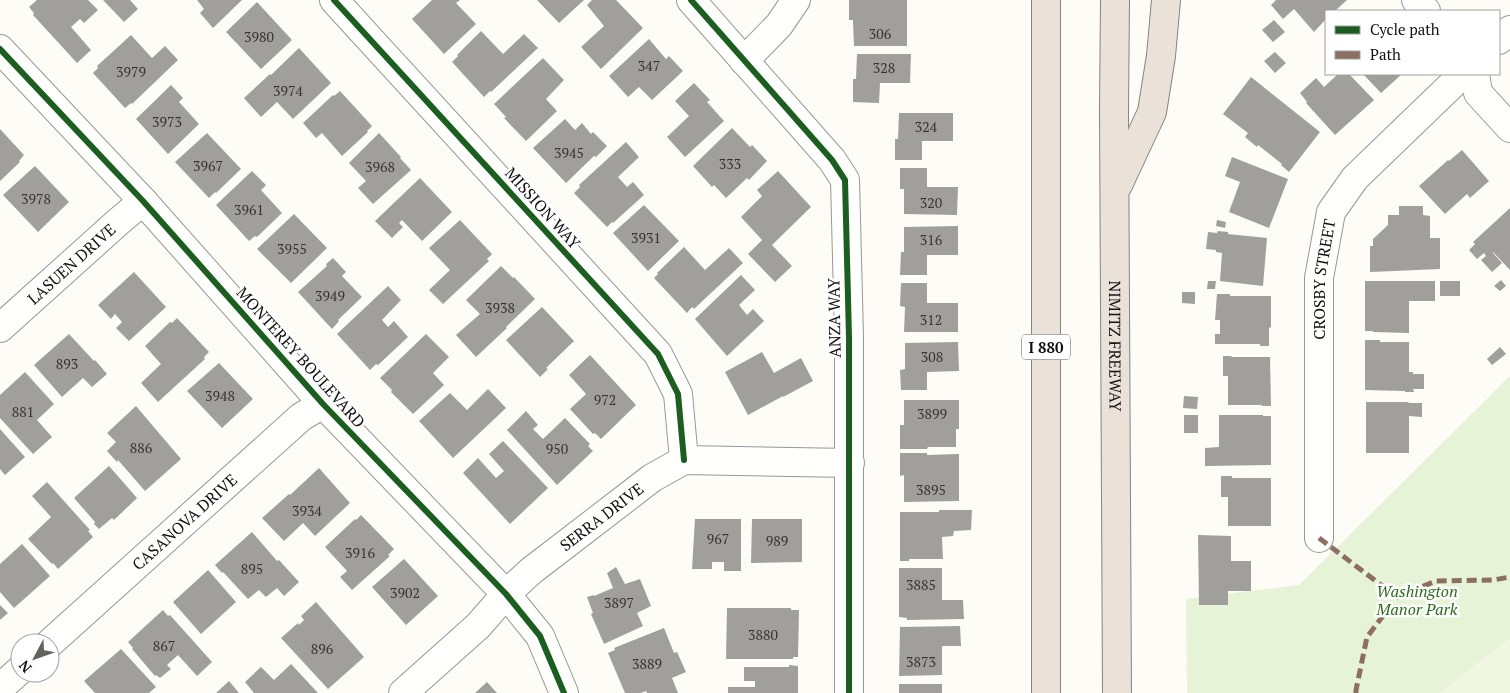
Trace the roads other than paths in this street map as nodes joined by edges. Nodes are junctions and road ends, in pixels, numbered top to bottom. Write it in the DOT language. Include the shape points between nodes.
graph roads {
  1 [pos="691,0"];
  2 [pos="796,0"];
  3 [pos="1046,0"];
  4 [pos="1115,0"];
  5 [pos="1166,0"];
  6 [pos="1416,0"];
  7 [pos="346,4"];
  8 [pos="1425,10"];
  9 [pos="1510,30"];
  10 [pos="1500,39"];
  11 [pos="0,49"];
  12 [pos="744,61"];
  13 [pos="1462,75"];
  14 [pos="1475,75"];
  15 [pos="1510,128"];
  16 [pos="1115,190"];
  17 [pos="143,201"];
  18 [pos="0,328"];
  19 [pos="323,404"];
  20 [pos="684,460"];
  21 [pos="850,464"];
  22 [pos="1319,538"];
  23 [pos="506,594"];
  24 [pos="60,634"];
  25 [pos="10,679"];
  26 [pos="0,688"];
  27 [pos="403,693"];
  28 [pos="564,693"];
  29 [pos="849,693"];
  30 [pos="1046,693"];
  31 [pos="1118,693"];
  1 -- 12 [label="street, ANZA WAY"];
  2 -- 12 [label="street" via="779,25"];
  3 -- 30 [label="highway, I 880"];
  4 -- 16 [label="highway, NIMITZ FREEWAY"];
  5 -- 16 [label="highway" via="1162,56 1152,112"];
  6 -- 8 [label="street"];
  7 -- 20 [label="street, MISSION WAY" via="658,354 678,394"];
  9 -- 10 [label="street"];
  11 -- 17 [label="street, MONTEREY BOULEVARD"];
  12 -- 21 [label="street, ANZA WAY" via="832,160 844,180"];
  13 -- 22 [label="street, CROSBY STREET" via="1355,178 1331,212 1319,278"];
  14 -- 15 [label="street" via="1478,93"];
  16 -- 31 [label="highway, NIMITZ FREEWAY"];
  17 -- 18 [label="street, LASUEN DRIVE"];
  17 -- 19 [label="street, MONTEREY BOULEVARD"];
  19 -- 23 [label="street, MONTEREY BOULEVARD"];
  19 -- 24 [label="street, CASANOVA DRIVE" via="301,417"];
  20 -- 21 [label="street"];
  20 -- 23 [label="street, SERRA DRIVE" via="652,478"];
  21 -- 29 [label="street, ANZA WAY"];
  23 -- 27 [label="street, SERRA DRIVE" via="478,626"];
  23 -- 28 [label="street, MONTEREY BOULEVARD" via="540,636"];
  25 -- 26 [label="street"];
}
